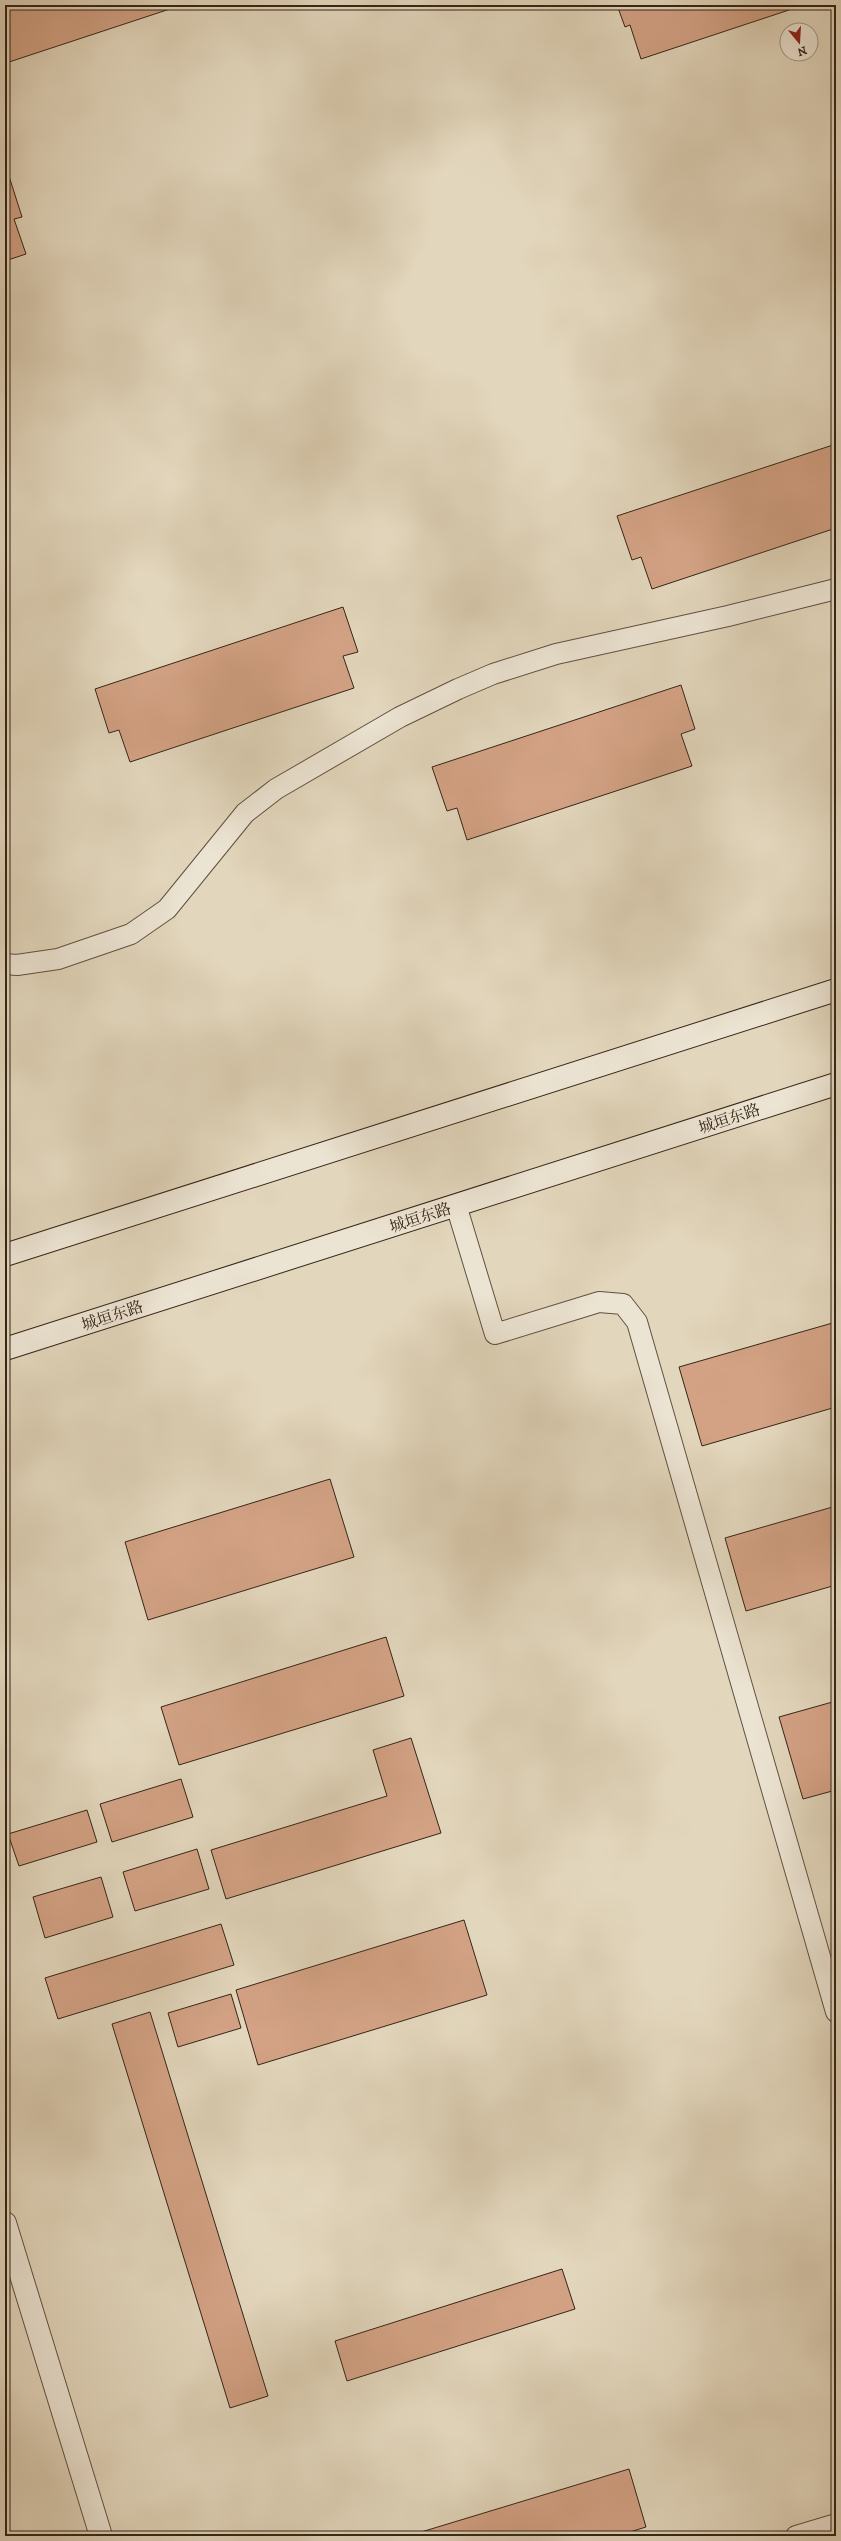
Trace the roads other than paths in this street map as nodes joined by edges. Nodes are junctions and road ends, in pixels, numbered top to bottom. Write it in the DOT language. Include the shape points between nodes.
graph roads {
  1 [pos="836,589"];
  2 [pos="5,964"];
  3 [pos="836,990"];
  4 [pos="836,1084"];
  5 [pos="456,1205"];
  6 [pos="5,1255"];
  7 [pos="5,1349"];
  8 [pos="836,2012"];
  9 [pos="5,2223"];
  10 [pos="836,2524"];
  11 [pos="101,2536"];
  12 [pos="796,2536"];
  1 -- 2 [label="lane" via="556,654 493,674 458,689 400,717 276,789 245,813 166,909 131,934 58,959 17,965"];
  3 -- 6 [label="main road"];
  4 -- 5 [label="main road, 城垣东路"];
  5 -- 7 [label="main road, 城垣东路"];
  5 -- 8 [label="lane" via="496,1334 599,1302 622,1304 637,1322"];
  9 -- 11 [label="main road"];
  10 -- 12 [label="lane"];
}
